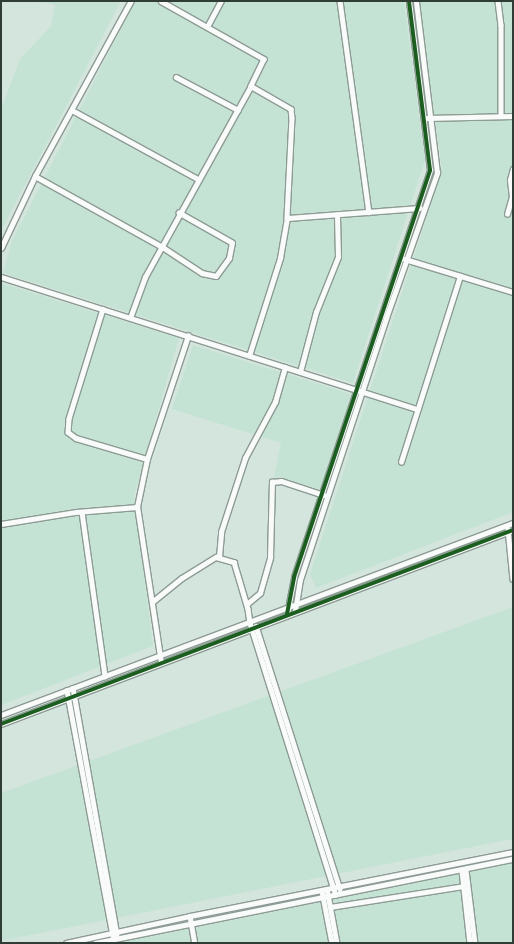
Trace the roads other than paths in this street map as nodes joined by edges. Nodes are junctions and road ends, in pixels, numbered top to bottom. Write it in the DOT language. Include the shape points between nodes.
graph roads {
  1 [pos="131,1"];
  2 [pos="161,1"];
  3 [pos="221,1"];
  4 [pos="340,1"];
  5 [pos="409,1"];
  6 [pos="416,1"];
  7 [pos="498,1"];
  8 [pos="207,27"];
  9 [pos="176,77"];
  10 [pos="252,86"];
  11 [pos="72,110"];
  12 [pos="238,110"];
  13 [pos="501,116"];
  14 [pos="513,116"];
  15 [pos="424,118"];
  16 [pos="430,118"];
  17 [pos="513,169"];
  18 [pos="36,176"];
  19 [pos="198,179"];
  20 [pos="418,208"];
  21 [pos="424,209"];
  22 [pos="179,212"];
  23 [pos="369,212"];
  24 [pos="507,214"];
  25 [pos="337,215"];
  26 [pos="287,218"];
  27 [pos="2,241"];
  28 [pos="161,246"];
  29 [pos="1,248"];
  30 [pos="404,259"];
  31 [pos="460,276"];
  32 [pos="1,277"];
  33 [pos="513,292"];
  34 [pos="103,310"];
  35 [pos="130,318"];
  36 [pos="188,336"];
  37 [pos="249,356"];
  38 [pos="285,367"];
  39 [pos="300,372"];
  40 [pos="357,390"];
  41 [pos="363,392"];
  42 [pos="418,409"];
  43 [pos="147,459"];
  44 [pos="401,462"];
  45 [pos="322,494"];
  46 [pos="328,496"];
  47 [pos="137,507"];
  48 [pos="82,512"];
  49 [pos="513,523"];
  50 [pos="1,524"];
  51 [pos="508,525"];
  52 [pos="511,531"];
  53 [pos="219,557"];
  54 [pos="513,579"];
  55 [pos="152,602"];
  56 [pos="247,604"];
  57 [pos="295,605"];
  58 [pos="288,607"];
  59 [pos="295,611"];
  60 [pos="287,614"];
  61 [pos="252,622"];
  62 [pos="254,628"];
  63 [pos="160,655"];
  64 [pos="161,663"];
  65 [pos="105,676"];
  66 [pos="74,688"];
  67 [pos="67,690"];
  68 [pos="75,696"];
  69 [pos="68,698"];
  70 [pos="1,716"];
  71 [pos="1,724"];
  72 [pos="513,852"];
  73 [pos="513,860"];
  74 [pos="464,870"];
  75 [pos="464,886"];
  76 [pos="339,887"];
  77 [pos="334,888"];
  78 [pos="324,890"];
  79 [pos="342,894"];
  80 [pos="336,895"];
  81 [pos="326,897"];
  82 [pos="330,907"];
  83 [pos="190,916"];
  84 [pos="192,923"];
  85 [pos="115,933"];
  86 [pos="116,939"];
  87 [pos="66,943"];
  88 [pos="95,943"];
  89 [pos="195,943"];
  90 [pos="332,943"];
  91 [pos="337,943"];
  92 [pos="470,943"];
  93 [pos="475,943"];
  1 -- 11 [label="street"];
  2 -- 8 [label="street"];
  3 -- 8 [label="street"];
  4 -- 23 [label="street"];
  5 -- 15 [label="street"];
  6 -- 16 [label="street"];
  7 -- 13 [label="street" via="501,25"];
  8 -- 10 [label="street" via="264,59"];
  9 -- 12 [label="street"];
  10 -- 12 [label="street"];
  10 -- 26 [label="street" via="291,109"];
  11 -- 18 [label="street"];
  11 -- 19 [label="street"];
  12 -- 19 [label="street"];
  13 -- 14 [label="street"];
  13 -- 16 [label="street"];
  15 -- 16 [label="street"];
  15 -- 20 [label="street" via="430,170"];
  16 -- 21 [label="street" via="437,173"];
  17 -- 24 [label="street" via="510,180 512,197"];
  18 -- 27 [label="street"];
  18 -- 28 [label="street"];
  19 -- 22 [label="street"];
  20 -- 21 [label="street"];
  20 -- 23 [label="street"];
  20 -- 30 [label="street"];
  21 -- 30 [label="street"];
  22 -- 28 [label="street"];
  22 -- 28 [label="street" via="232,243 229,258 219,274 213,277 202,273"];
  23 -- 25 [label="street"];
  25 -- 26 [label="street"];
  25 -- 39 [label="street" via="338,257 316,312"];
  26 -- 37 [label="street" via="280,258"];
  27 -- 29 [label="street"];
  28 -- 35 [label="street" via="145,276"];
  30 -- 31 [label="street"];
  30 -- 40 [label="street"];
  30 -- 41 [label="street"];
  31 -- 33 [label="street"];
  31 -- 42 [label="street"];
  32 -- 34 [label="street"];
  34 -- 35 [label="street"];
  34 -- 43 [label="street" via="69,419 68,432 76,438"];
  35 -- 36 [label="street"];
  36 -- 37 [label="street"];
  36 -- 43 [label="street"];
  37 -- 38 [label="street"];
  38 -- 39 [label="street"];
  38 -- 53 [label="street" via="275,402 245,458 221,532"];
  39 -- 40 [label="street"];
  40 -- 41 [label="street"];
  40 -- 45 [label="street"];
  41 -- 42 [label="street"];
  41 -- 46 [label="street"];
  42 -- 44 [label="street"];
  43 -- 47 [label="street"];
  45 -- 46 [label="street"];
  45 -- 56 [label="street" via="281,481 272,482 270,556 260,593"];
  45 -- 58 [label="street" via="294,577"];
  46 -- 57 [label="street" via="300,580"];
  47 -- 48 [label="street"];
  47 -- 55 [label="street"];
  48 -- 50 [label="street"];
  48 -- 65 [label="street"];
  49 -- 51 [label="street"];
  51 -- 52 [label="street"];
  51 -- 57 [label="street"];
  52 -- 54 [label="street"];
  52 -- 59 [label="street"];
  53 -- 55 [label="street" via="182,578"];
  53 -- 56 [label="street" via="234,562"];
  55 -- 63 [label="street"];
  56 -- 61 [label="street"];
  57 -- 58 [label="street"];
  57 -- 59 [label="street"];
  58 -- 60 [label="street"];
  58 -- 61 [label="street"];
  59 -- 60 [label="street"];
  60 -- 62 [label="street"];
  61 -- 62 [label="street"];
  61 -- 63 [label="street"];
  62 -- 64 [label="street"];
  62 -- 76 [label="street"];
  62 -- 77 [label="street"];
  63 -- 64 [label="street"];
  63 -- 65 [label="street"];
  64 -- 68 [label="street"];
  65 -- 66 [label="street"];
  66 -- 67 [label="street"];
  66 -- 68 [label="street"];
  67 -- 69 [label="street"];
  67 -- 70 [label="street"];
  68 -- 69 [label="street"];
  68 -- 85 [label="street"];
  69 -- 71 [label="street"];
  69 -- 85 [label="street"];
  72 -- 76 [label="street"];
  73 -- 74 [label="street"];
  74 -- 75 [label="street"];
  74 -- 79 [label="street"];
  74 -- 93 [label="street"];
  75 -- 82 [label="street"];
  75 -- 92 [label="street"];
  76 -- 77 [label="street"];
  76 -- 79 [label="street"];
  77 -- 78 [label="street"];
  77 -- 80 [label="street"];
  78 -- 81 [label="street"];
  78 -- 83 [label="street"];
  79 -- 80 [label="street"];
  80 -- 81 [label="street"];
  81 -- 82 [label="street"];
  81 -- 84 [label="street"];
  81 -- 90 [label="street"];
  82 -- 91 [label="street"];
  83 -- 84 [label="street"];
  83 -- 85 [label="street"];
  84 -- 86 [label="street"];
  84 -- 89 [label="street"];
  85 -- 86 [label="street"];
  85 -- 87 [label="street"];
  86 -- 88 [label="street"];
}
